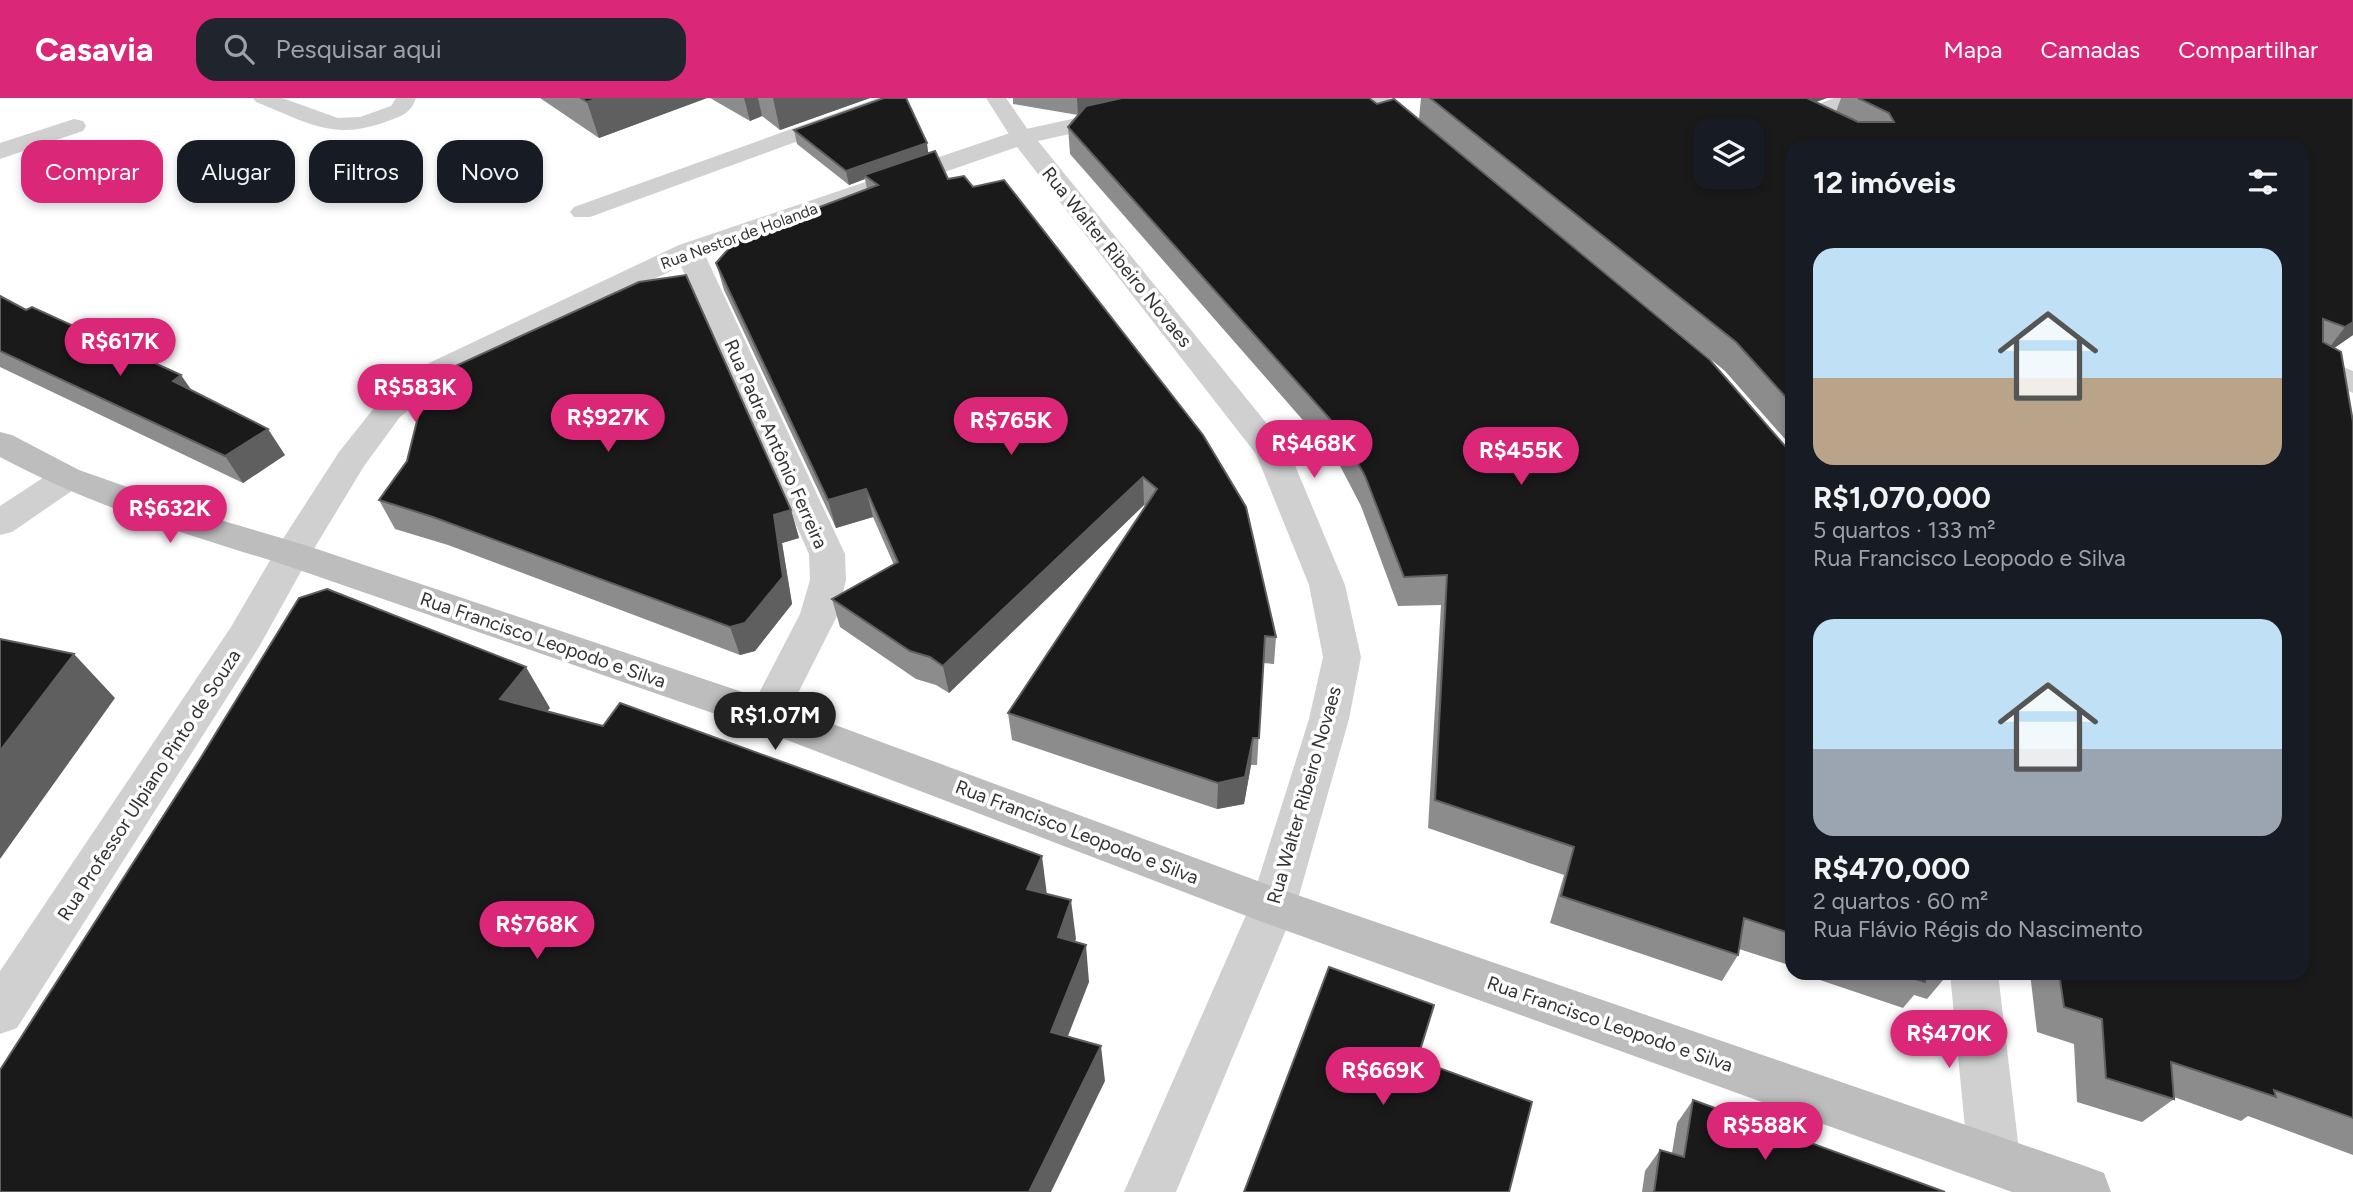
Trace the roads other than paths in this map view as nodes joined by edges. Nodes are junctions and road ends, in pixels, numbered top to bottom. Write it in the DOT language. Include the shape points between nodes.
graph roads {
  1 [pos="263,98"];
  2 [pos="406,98"];
  3 [pos="898,98"];
  4 [pos="996,98"];
  5 [pos="1200,98"];
  6 [pos="1374,98"];
  7 [pos="1856,98"];
  8 [pos="74,126"];
  9 [pos="1831,129"];
  10 [pos="1021,137"];
  11 [pos="0,151"];
  12 [pos="1437,151"];
  13 [pos="582,212"];
  14 [pos="688,251"];
  15 [pos="2310,362"];
  16 [pos="2353,383"];
  17 [pos="0,443"];
  18 [pos="67,478"];
  19 [pos="0,523"];
  20 [pos="292,554"];
  21 [pos="766,716"];
  22 [pos="1273,906"];
  23 [pos="1975,980"];
  24 [pos="0,1012"];
  25 [pos="1994,1159"];
  26 [pos="1150,1192"];
  27 [pos="2085,1192"];
  1 -- 2 [label="lane" via="336,125 350,125 398,110"];
  3 -- 13 [label="lane"];
  4 -- 10 [label="lane"];
  5 -- 10 [label="street, Rua Nestor de Holanda"];
  6 -- 12 [label="street"];
  7 -- 9 [label="street" via="1797,112"];
  8 -- 11 [label="street"];
  10 -- 14 [label="street, Rua Nestor de Holanda"];
  10 -- 22 [label="street, Rua Walter Ribeiro Novaes" via="1272,452 1327,585 1342,657 1329,719"];
  14 -- 20 [label="street, Rua Nestor de Holanda" via="440,370 389,410 351,460"];
  14 -- 21 [label="street, Rua Padre Antônio Ferreira" via="827,554 828,580 819,614"];
  15 -- 16 [label="street"];
  17 -- 18 [label="street, Rua Francisco Leopodo e Silva"];
  18 -- 19 [label="street"];
  18 -- 20 [label="street, Rua Francisco Leopodo e Silva"];
  20 -- 21 [label="street, Rua Francisco Leopodo e Silva"];
  20 -- 24 [label="street, Rua Professor Ulpiano Pinto de Souza" via="238,648"];
  21 -- 22 [label="street, Rua Francisco Leopodo e Silva"];
  22 -- 25 [label="street, Rua Francisco Leopodo e Silva"];
  22 -- 26 [label="street, Rua Walter Ribeiro Novaes"];
  23 -- 25 [label="street"];
  25 -- 27 [label="street, Rua Francisco Leopodo e Silva"];
}
